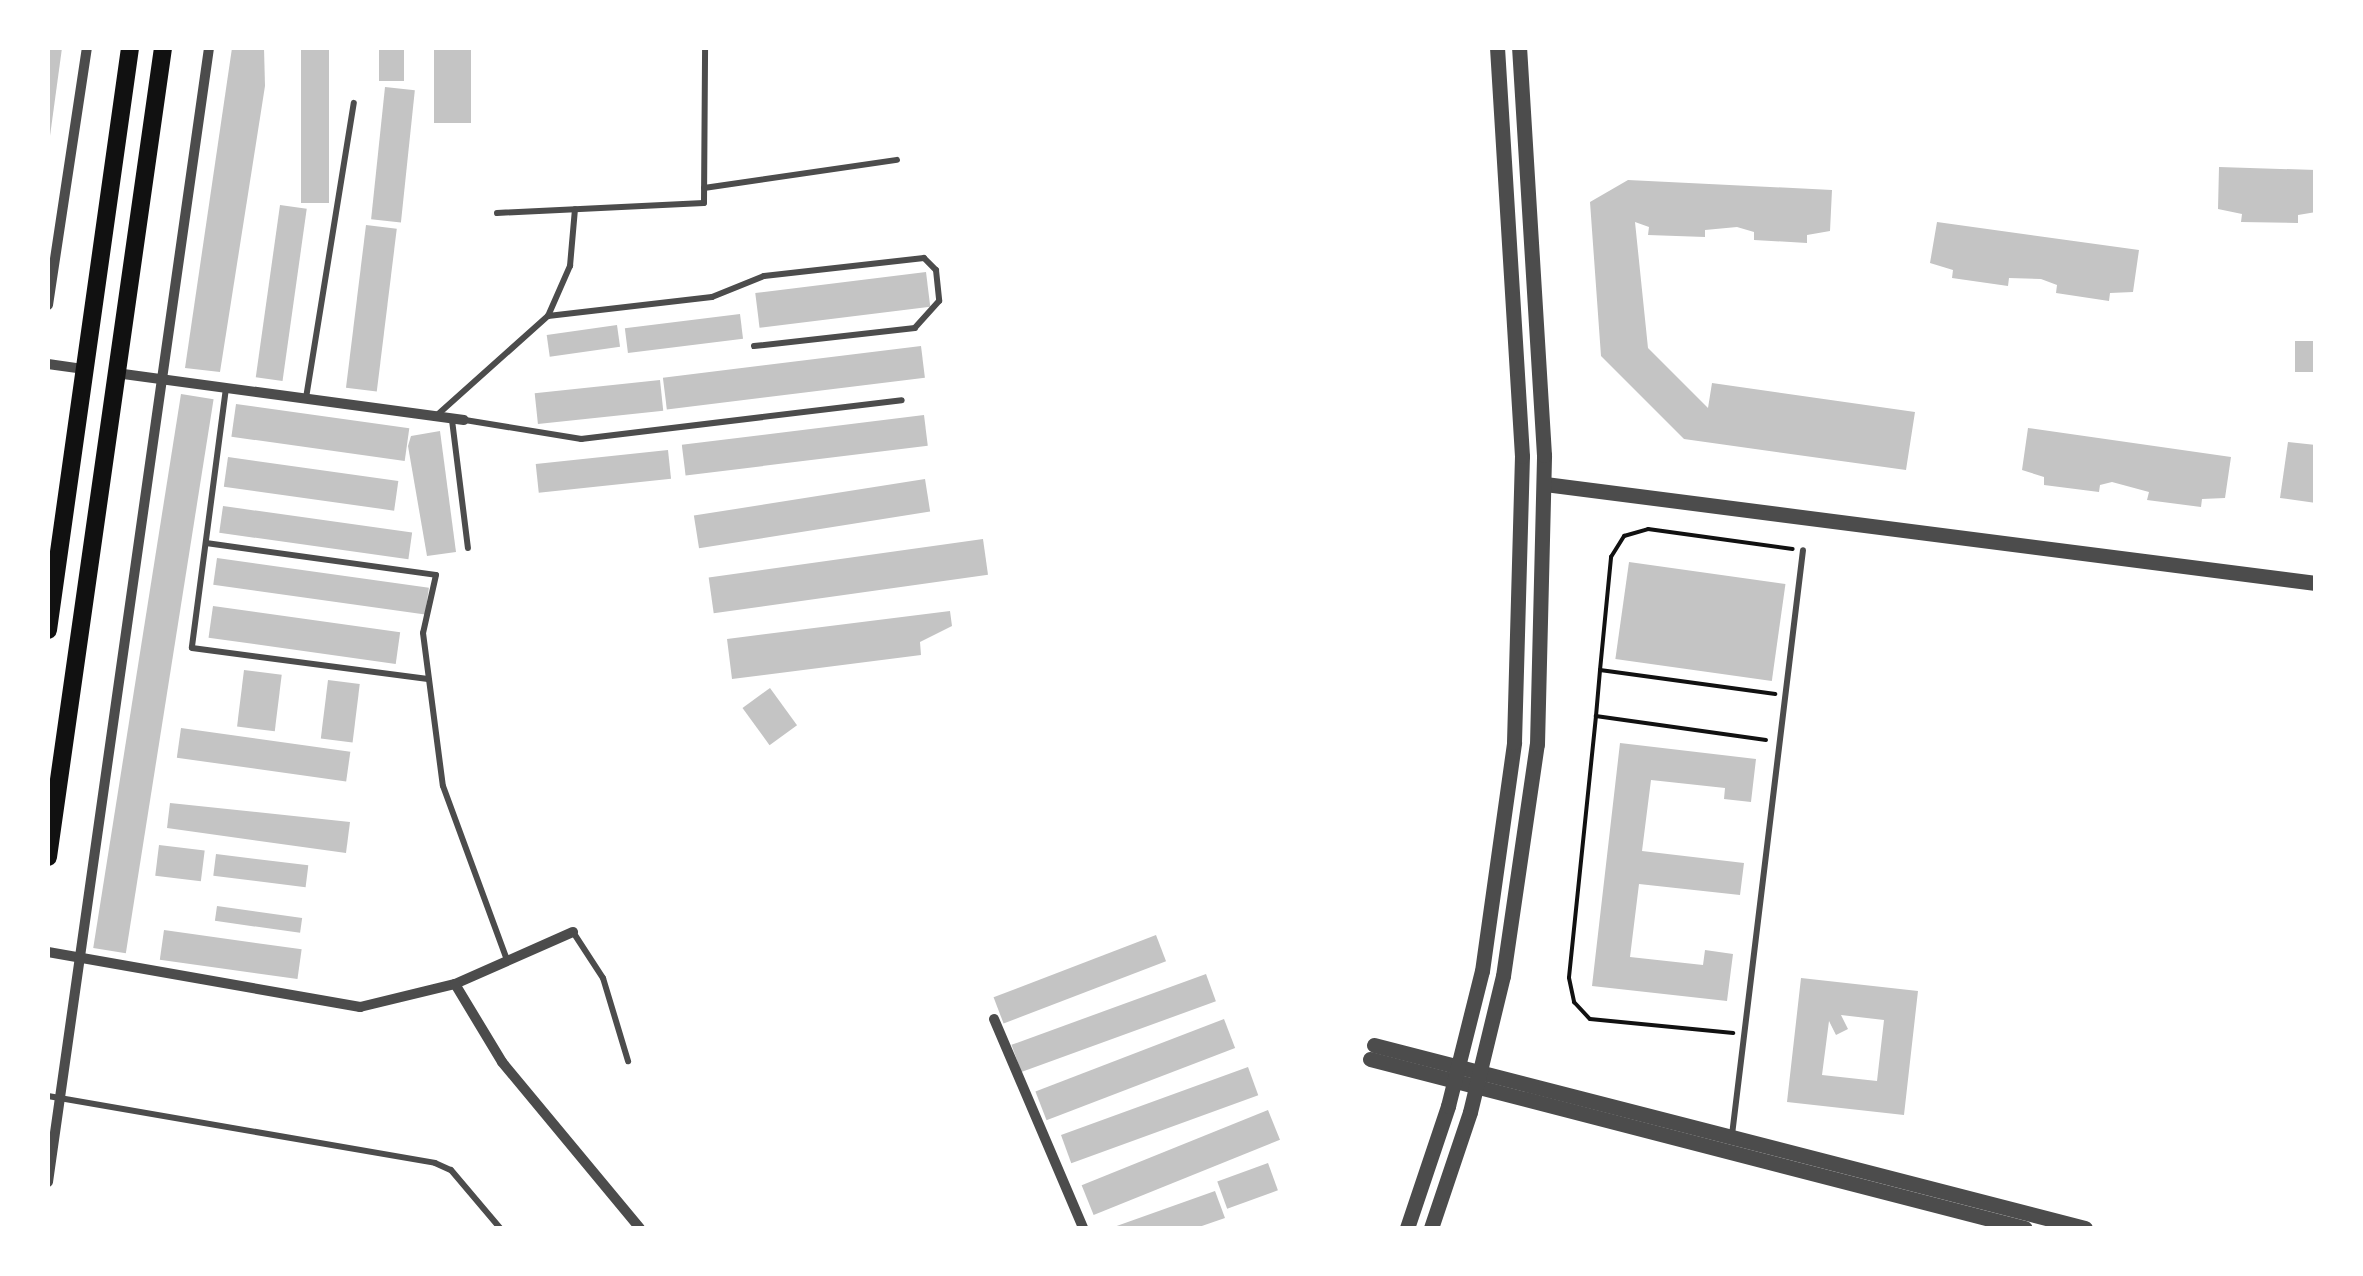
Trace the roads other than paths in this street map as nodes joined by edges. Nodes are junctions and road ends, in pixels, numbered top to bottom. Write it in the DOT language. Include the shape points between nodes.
graph roads {
  1 [pos="87,48"];
  2 [pos="130,48"];
  3 [pos="163,48"];
  4 [pos="209,48"];
  5 [pos="705,48"];
  6 [pos="1497,48"];
  7 [pos="1519,48"];
  8 [pos="354,104"];
  9 [pos="897,160"];
  10 [pos="704,188"];
  11 [pos="575,209"];
  12 [pos="496,213"];
  13 [pos="48,305"];
  14 [pos="548,316"];
  15 [pos="754,346"];
  16 [pos="48,364"];
  17 [pos="83,369"];
  18 [pos="116,373"];
  19 [pos="161,379"];
  20 [pos="226,388"];
  21 [pos="306,398"];
  22 [pos="902,400"];
  23 [pos="436,416"];
  24 [pos="458,419"];
  25 [pos="1544,484"];
  26 [pos="206,544"];
  27 [pos="468,548"];
  28 [pos="1803,550"];
  29 [pos="2316,582"];
  30 [pos="48,630"];
  31 [pos="428,679"];
  32 [pos="48,857"];
  33 [pos="573,932"];
  34 [pos="48,952"];
  35 [pos="79,958"];
  36 [pos="507,962"];
  37 [pos="455,984"];
  38 [pos="994,1020"];
  39 [pos="1372,1052"];
  40 [pos="628,1061"];
  41 [pos="1457,1074"];
  42 [pos="1478,1080"];
  43 [pos="53,1097"];
  44 [pos="1732,1138"];
  45 [pos="48,1182"];
  46 [pos="500,1228"];
  47 [pos="640,1228"];
  48 [pos="1083,1228"];
  49 [pos="1407,1228"];
  50 [pos="1431,1228"];
  51 [pos="2025,1228"];
  52 [pos="2085,1228"];
  1 -- 13 [label="street"];
  2 -- 17 [label="main road"];
  3 -- 18 [label="main road"];
  4 -- 19 [label="street"];
  5 -- 10 [label="lane"];
  6 -- 41 [label="street" via="1522,456 1521,645 1495,901"];
  7 -- 25 [label="street"];
  8 -- 21 [label="lane"];
  9 -- 10 [label="lane"];
  10 -- 11 [label="lane" via="704,203"];
  11 -- 12 [label="lane"];
  11 -- 14 [label="lane" via="570,266"];
  14 -- 15 [label="lane" via="712,297 764,276 924,258 936,270 940,300 915,328"];
  14 -- 23 [label="lane"];
  16 -- 17 [label="street"];
  17 -- 30 [label="main road"];
  18 -- 19 [label="street"];
  18 -- 32 [label="main road"];
  19 -- 20 [label="street"];
  19 -- 35 [label="street"];
  20 -- 21 [label="street"];
  20 -- 26 [label="lane"];
  21 -- 23 [label="street"];
  22 -- 24 [label="lane" via="581,440"];
  23 -- 24 [label="street"];
  24 -- 27 [label="lane"];
  25 -- 29 [label="street"];
  25 -- 42 [label="street" via="1542,664 1528,824"];
  26 -- 31 [label="lane" via="436,575 423,633"];
  26 -- 31 [label="lane" via="192,648"];
  28 -- 44 [label="lane"];
  31 -- 36 [label="lane" via="443,786"];
  33 -- 36 [label="street"];
  33 -- 40 [label="lane" via="603,978"];
  34 -- 35 [label="street"];
  35 -- 37 [label="street" via="336,1006 384,1004"];
  35 -- 43 [label="street"];
  36 -- 37 [label="street"];
  37 -- 47 [label="street" via="502,1062"];
  38 -- 48 [label="street"];
  39 -- 41 [label="street"];
  41 -- 42 [label="street"];
  41 -- 49 [label="street"];
  42 -- 44 [label="street"];
  42 -- 50 [label="street"];
  42 -- 51 [label="street"];
  43 -- 45 [label="street"];
  43 -- 46 [label="lane" via="435,1163 450,1170"];
  44 -- 52 [label="street"];
}
